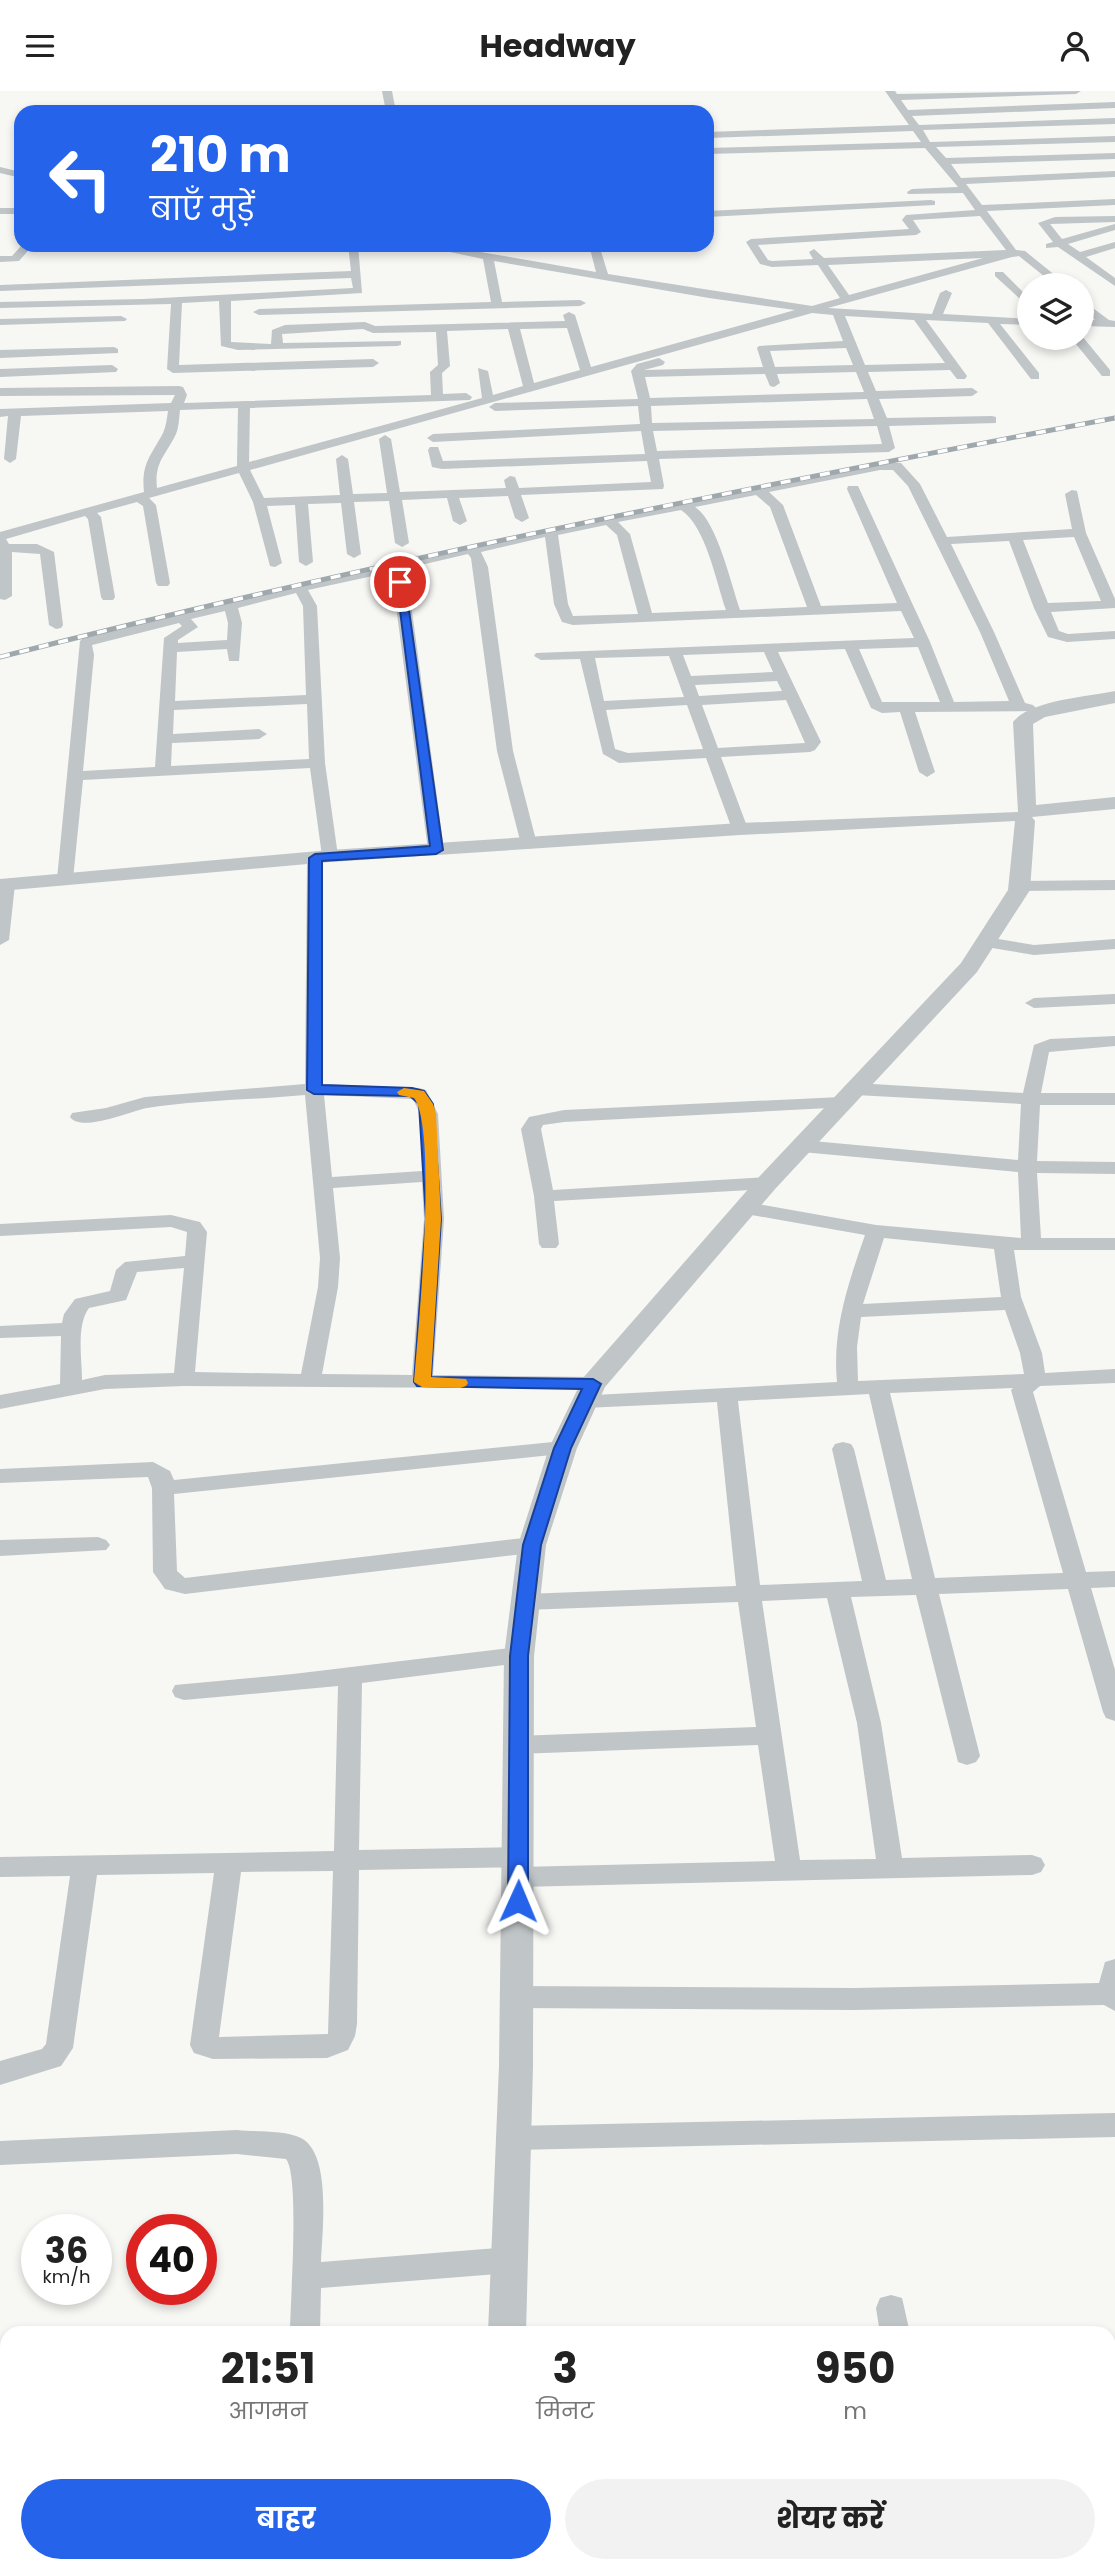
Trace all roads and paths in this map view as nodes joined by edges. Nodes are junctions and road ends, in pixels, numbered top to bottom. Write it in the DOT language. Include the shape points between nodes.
graph roads {
  1 [pos="1076,91"];
  2 [pos="892,94"];
  3 [pos="1115,106"];
  4 [pos="1049,108"];
  5 [pos="904,115"];
  6 [pos="1115,121"];
  7 [pos="1061,123"];
  8 [pos="916,129"];
  9 [pos="714,135"];
  10 [pos="1115,139"];
  11 [pos="1077,140"];
  12 [pos="928,145"];
  13 [pos="714,151"];
  14 [pos="1092,156"];
  15 [pos="1115,156"];
  16 [pos="1039,158"];
  17 [pos="938,160"];
  18 [pos="714,161"];
  19 [pos="717,165"];
  20 [pos="1058,177"];
  21 [pos="1113,177"];
  22 [pos="962,185"];
  23 [pos="1068,187"];
  24 [pos="1022,192"];
  25 [pos="714,202"];
  26 [pos="1115,202"];
  27 [pos="979,208"];
  28 [pos="714,215"];
  29 [pos="1115,219"];
  30 [pos="762,220"];
  31 [pos="1115,227"];
  32 [pos="859,235"];
  33 [pos="807,237"];
  34 [pos="781,239"];
  35 [pos="1060,243"];
  36 [pos="926,244"];
  37 [pos="1115,245"];
  38 [pos="22,252"];
  39 [pos="354,252"];
  40 [pos="464,252"];
  41 [pos="596,252"];
  42 [pos="1018,253"];
  43 [pos="488,256"];
  44 [pos="1077,256"];
  45 [pos="0,259"];
  46 [pos="15,259"];
  47 [pos="877,259"];
  48 [pos="820,262"];
  49 [pos="1046,273"];
  50 [pos="357,274"];
  51 [pos="999,274"];
  52 [pos="603,276"];
  53 [pos="1114,282"];
  54 [pos="897,285"];
  55 [pos="0,288"];
  56 [pos="358,291"];
  57 [pos="1017,292"];
  58 [pos="946,293"];
  59 [pos="225,297"];
  60 [pos="846,299"];
  61 [pos="177,300"];
  62 [pos="127,302"];
  63 [pos="580,303"];
  64 [pos="0,305"];
  65 [pos="498,306"];
  66 [pos="788,306"];
  67 [pos="360,310"];
  68 [pos="826,311"];
  69 [pos="259,312"];
  70 [pos="1094,312"];
  71 [pos="919,318"];
  72 [pos="935,319"];
  73 [pos="0,322"];
  74 [pos="993,322"];
  75 [pos="1017,322"];
  76 [pos="1110,323"];
  77 [pos="513,325"];
  78 [pos="441,327"];
  79 [pos="118,335"];
  80 [pos="429,341"];
  81 [pos="442,341"];
  82 [pos="415,342"];
  83 [pos="850,344"];
  84 [pos="276,347"];
  85 [pos="676,347"];
  86 [pos="1087,350"];
  87 [pos="0,355"];
  88 [pos="373,363"];
  89 [pos="954,366"];
  90 [pos="860,368"];
  91 [pos="113,369"];
  92 [pos="482,370"];
  93 [pos="770,370"];
  94 [pos="586,372"];
  95 [pos="0,373"];
  96 [pos="1106,373"];
  97 [pos="637,374"];
  98 [pos="1035,376"];
  99 [pos="529,388"];
  100 [pos="109,389"];
  101 [pos="0,392"];
  102 [pos="871,394"];
  103 [pos="777,397"];
  104 [pos="437,398"];
  105 [pos="644,400"];
  106 [pos="492,401"];
  107 [pos="244,406"];
  108 [pos="175,407"];
  109 [pos="985,410"];
  110 [pos="0,413"];
  111 [pos="15,413"];
  112 [pos="882,422"];
  113 [pos="787,423"];
  114 [pos="646,427"];
  115 [pos="501,434"];
  116 [pos="386,439"];
  117 [pos="792,452"];
  118 [pos="654,456"];
  119 [pos="10,459"];
  120 [pos="342,459"];
  121 [pos="506,462"];
  122 [pos="245,470"];
  123 [pos="853,489"];
  124 [pos="759,491"];
  125 [pos="512,492"];
  126 [pos="1072,494"];
  127 [pos="452,495"];
  128 [pos="393,496"];
  129 [pos="145,498"];
  130 [pos="345,498"];
  131 [pos="301,500"];
  132 [pos="260,502"];
  133 [pos="682,505"];
  134 [pos="90,514"];
  135 [pos="522,518"];
  136 [pos="608,520"];
  137 [pos="460,521"];
  138 [pos="551,532"];
  139 [pos="1079,533"];
  140 [pos="1015,538"];
  141 [pos="941,541"];
  142 [pos="1,543"];
  143 [pos="402,543"];
  144 [pos="472,550"];
  145 [pos="354,554"];
  146 [pos="306,562"];
  147 [pos="275,563"];
  148 [pos="386,570"];
  149 [pos="163,583"];
  150 [pos="300,588"];
  151 [pos="5,596"];
  152 [pos="108,597"];
  153 [pos="1112,604"];
  154 [pos="230,605"];
  155 [pos="906,607"];
  156 [pos="1041,608"];
  157 [pos="816,611"];
  158 [pos="734,614"];
  159 [pos="181,617"];
  160 [pos="646,618"];
  161 [pos="56,625"];
  162 [pos="1115,635"];
  163 [pos="923,642"];
  164 [pos="850,645"];
  165 [pos="769,647"];
  166 [pos="171,648"];
  167 [pos="675,652"];
  168 [pos="541,656"];
  169 [pos="587,656"];
  170 [pos="782,676"];
  171 [pos="686,681"];
  172 [pos="791,695"];
  173 [pos="1115,697"];
  174 [pos="313,699"];
  175 [pos="692,701"];
  176 [pos="168,706"];
  177 [pos="597,706"];
  178 [pos="949,706"];
  179 [pos="1019,706"];
  180 [pos="906,708"];
  181 [pos="1039,712"];
  182 [pos="259,734"];
  183 [pos="165,739"];
  184 [pos="713,754"];
  185 [pos="317,763"];
  186 [pos="163,772"];
  187 [pos="927,772"];
  188 [pos="75,776"];
  189 [pos="1115,803"];
  190 [pos="1115,810"];
  191 [pos="1026,815"];
  192 [pos="740,829"];
  193 [pos="528,844"];
  194 [pos="436,850"];
  195 [pos="323,857"];
  196 [pos="65,879"];
  197 [pos="4,884"];
  198 [pos="1115,885"];
  199 [pos="1020,886"];
  200 [pos="0,940"];
  201 [pos="986,942"];
  202 [pos="1115,944"];
  203 [pos="1115,999"];
  204 [pos="1034,1003"];
  205 [pos="1115,1041"];
  206 [pos="314,1090"];
  207 [pos="849,1096"];
  208 [pos="1031,1099"];
  209 [pos="1115,1099"];
  210 [pos="79,1117"];
  211 [pos="802,1146"];
  212 [pos="1027,1167"];
  213 [pos="1115,1168"];
  214 [pos="430,1176"];
  215 [pos="324,1183"];
  216 [pos="767,1183"];
  217 [pos="544,1196"];
  218 [pos="746,1208"];
  219 [pos="0,1230"];
  220 [pos="876,1231"];
  221 [pos="549,1244"];
  222 [pos="1003,1244"];
  223 [pos="1115,1244"];
  224 [pos="1031,1246"];
  225 [pos="194,1261"];
  226 [pos="1013,1303"];
  227 [pos="851,1311"];
  228 [pos="72,1329"];
  229 [pos="0,1332"];
  230 [pos="1115,1376"];
  231 [pos="184,1380"];
  232 [pos="1036,1380"];
  233 [pos="310,1382"];
  234 [pos="422,1382"];
  235 [pos="71,1389"];
  236 [pos="878,1389"];
  237 [pos="848,1390"];
  238 [pos="589,1393"];
  239 [pos="727,1395"];
  240 [pos="0,1402"];
  241 [pos="563,1448"];
  242 [pos="843,1449"];
  243 [pos="0,1476"];
  244 [pos="163,1488"];
  245 [pos="99,1545"];
  246 [pos="532,1545"];
  247 [pos="0,1548"];
  248 [pos="1115,1579"];
  249 [pos="1076,1580"];
  250 [pos="928,1587"];
  251 [pos="876,1589"];
  252 [pos="837,1590"];
  253 [pos="749,1593"];
  254 [pos="524,1602"];
  255 [pos="519,1656"];
  256 [pos="350,1676"];
  257 [pos="184,1691"];
  258 [pos="1115,1712"];
  259 [pos="769,1735"];
  260 [pos="517,1745"];
  261 [pos="967,1756"];
  262 [pos="346,1860"];
  263 [pos="229,1861"];
  264 [pos="85,1864"];
  265 [pos="1032,1865"];
  266 [pos="0,1867"];
  267 [pos="518,1867"];
  268 [pos="890,1868"];
  269 [pos="789,1871"];
  270 [pos="1114,1988"];
  271 [pos="517,1997"];
  272 [pos="0,2073"];
  273 [pos="1115,2125"];
  274 [pos="514,2138"];
  275 [pos="0,2153"];
  276 [pos="510,2260"];
  277 [pos="307,2276"];
  278 [pos="305,2326"];
  279 [pos="507,2326"];
  1 -- 2 [label="street"];
  2 -- 5 [label="street"];
  3 -- 4 [label="street"];
  4 -- 5 [label="street"];
  4 -- 7 [label="street"];
  5 -- 8 [label="street"];
  6 -- 7 [label="street"];
  7 -- 8 [label="street"];
  7 -- 11 [label="street"];
  8 -- 9 [label="street"];
  8 -- 12 [label="street"];
  10 -- 11 [label="street"];
  11 -- 12 [label="street"];
  11 -- 14 [label="street"];
  12 -- 13 [label="street"];
  12 -- 17 [label="street"];
  14 -- 15 [label="street"];
  14 -- 16 [label="street"];
  14 -- 21 [label="street"];
  16 -- 17 [label="street"];
  16 -- 20 [label="street"];
  17 -- 22 [label="street"];
  18 -- 19 [label="street"];
  20 -- 21 [label="street"];
  20 -- 23 [label="street"];
  20 -- 24 [label="street"];
  22 -- 24 [label="street"];
  22 -- 25 [label="street"];
  22 -- 27 [label="street"];
  24 -- 26 [label="street"];
  24 -- 27 [label="street"];
  27 -- 30 [label="street"];
  27 -- 36 [label="street" via="907,219"];
  27 -- 42 [label="street"];
  28 -- 30 [label="street"];
  29 -- 35 [label="street" via="1043,222"];
  30 -- 34 [label="street"];
  31 -- 35 [label="street"];
  32 -- 33 [label="street"];
  32 -- 36 [label="street"];
  32 -- 47 [label="street"];
  33 -- 34 [label="street"];
  33 -- 48 [label="street"];
  34 -- 48 [label="street" via="751,242 766,263"];
  35 -- 42 [label="street"];
  35 -- 44 [label="street"];
  36 -- 42 [label="street"];
  36 -- 47 [label="street"];
  37 -- 44 [label="street"];
  38 -- 46 [label="street"];
  39 -- 50 [label="street"];
  40 -- 43 [label="street"];
  41 -- 52 [label="street"];
  42 -- 49 [label="street"];
  42 -- 54 [label="street"];
  43 -- 52 [label="street"];
  43 -- 65 [label="street"];
  44 -- 53 [label="street"];
  45 -- 46 [label="street"];
  46 -- 55 [label="street"];
  47 -- 48 [label="street"];
  47 -- 54 [label="street"];
  48 -- 60 [label="street"];
  50 -- 55 [label="street"];
  50 -- 56 [label="street"];
  51 -- 57 [label="street"];
  52 -- 66 [label="street"];
  54 -- 60 [label="street"];
  56 -- 59 [label="street"];
  56 -- 67 [label="street"];
  58 -- 72 [label="street"];
  59 -- 61 [label="street"];
  59 -- 84 [label="street" via="226,345"];
  60 -- 68 [label="street"];
  61 -- 62 [label="street"];
  61 -- 88 [label="street" via="173,369"];
  62 -- 64 [label="street"];
  62 -- 79 [label="street"];
  63 -- 65 [label="street"];
  65 -- 67 [label="street"];
  66 -- 68 [label="street"];
  66 -- 85 [label="street" via="703,331"];
  67 -- 69 [label="street"];
  68 -- 71 [label="street"];
  68 -- 83 [label="street"];
  68 -- 85 [label="street"];
  68 -- 97 [label="street" via="641,367"];
  70 -- 76 [label="street"];
  71 -- 72 [label="street"];
  71 -- 89 [label="street"];
  72 -- 74 [label="street"];
  73 -- 79 [label="street"];
  74 -- 75 [label="street"];
  74 -- 98 [label="street"];
  77 -- 78 [label="street"];
  77 -- 94 [label="street" via="571,320"];
  77 -- 99 [label="street"];
  78 -- 81 [label="street"];
  78 -- 84 [label="street" via="285,328 276,333"];
  79 -- 87 [label="street"];
  79 -- 91 [label="street"];
  80 -- 81 [label="street"];
  81 -- 104 [label="street" via="444,366 436,370"];
  82 -- 84 [label="street"];
  83 -- 90 [label="street"];
  83 -- 93 [label="street" via="764,347"];
  85 -- 94 [label="street"];
  86 -- 96 [label="street"];
  89 -- 90 [label="street"];
  89 -- 109 [label="street"];
  90 -- 93 [label="street"];
  90 -- 102 [label="street"];
  91 -- 95 [label="street"];
  91 -- 100 [label="street"];
  92 -- 106 [label="street"];
  93 -- 97 [label="street"];
  93 -- 103 [label="street"];
  94 -- 99 [label="street"];
  97 -- 105 [label="street"];
  99 -- 106 [label="street"];
  100 -- 101 [label="street"];
  100 -- 108 [label="street" via="177,389 181,394"];
  102 -- 103 [label="street"];
  102 -- 109 [label="street"];
  102 -- 112 [label="street"];
  103 -- 105 [label="street"];
  103 -- 113 [label="street"];
  104 -- 106 [label="street"];
  104 -- 107 [label="street"];
  105 -- 106 [label="street"];
  105 -- 114 [label="street"];
  106 -- 115 [label="street"];
  106 -- 122 [label="street"];
  107 -- 108 [label="street"];
  107 -- 122 [label="street"];
  108 -- 111 [label="street"];
  108 -- 129 [label="street"];
  109 -- 112 [label="street"];
  110 -- 111 [label="street"];
  111 -- 119 [label="street"];
  112 -- 113 [label="street"];
  112 -- 117 [label="street" via="888,449"];
  113 -- 114 [label="street"];
  113 -- 117 [label="street"];
  114 -- 115 [label="street"];
  114 -- 118 [label="street"];
  115 -- 121 [label="street"];
  115 -- 121 [label="street" via="433,444 436,462"];
  116 -- 128 [label="street"];
  117 -- 118 [label="street"];
  118 -- 121 [label="street"];
  118 -- 125 [label="street" via="660,485 654,487"];
  120 -- 130 [label="street"];
  121 -- 125 [label="street"];
  122 -- 129 [label="street"];
  122 -- 132 [label="street"];
  123 -- 155 [label="street"];
  124 -- 133 [label="street"];
  124 -- 141 [label="street" via="894,465 914,484"];
  124 -- 157 [label="street" via="776,505"];
  125 -- 127 [label="street"];
  125 -- 135 [label="street"];
  126 -- 139 [label="street"];
  127 -- 128 [label="street"];
  127 -- 137 [label="street"];
  128 -- 130 [label="street"];
  128 -- 143 [label="street"];
  129 -- 134 [label="street"];
  129 -- 149 [label="street"];
  130 -- 131 [label="street"];
  130 -- 145 [label="street"];
  131 -- 132 [label="street"];
  131 -- 146 [label="street"];
  132 -- 147 [label="street"];
  133 -- 136 [label="street"];
  133 -- 158 [label="street" via="695,513 707,533"];
  134 -- 142 [label="street"];
  134 -- 152 [label="street"];
  136 -- 138 [label="street"];
  136 -- 160 [label="street" via="623,534"];
  138 -- 144 [label="street"];
  138 -- 160 [label="street" via="567,618"];
  139 -- 140 [label="street"];
  139 -- 153 [label="street"];
  140 -- 141 [label="street"];
  140 -- 156 [label="street"];
  141 -- 179 [label="street"];
  142 -- 151 [label="street"];
  142 -- 161 [label="street" via="47,552"];
  144 -- 148 [label="street"];
  144 -- 193 [label="street" via="481,567 505,751"];
  148 -- 150 [label="street"];
  148 -- 194 [label="street" via="400,582 403,596"];
  150 -- 154 [label="street"];
  150 -- 174 [label="street" via="310,606"];
  153 -- 156 [label="street"];
  154 -- 159 [label="street"];
  154 -- 166 [label="street" via="235,651"];
  155 -- 157 [label="street"];
  155 -- 163 [label="street"];
  156 -- 162 [label="street" via="1055,636"];
  157 -- 158 [label="street"];
  158 -- 160 [label="street"];
  159 -- 166 [label="street" via="191,627 173,635"];
  159 -- 188 [label="street" via="85,642"];
  163 -- 164 [label="street"];
  163 -- 178 [label="street"];
  164 -- 165 [label="street"];
  164 -- 180 [label="street" via="876,705"];
  165 -- 167 [label="street"];
  165 -- 170 [label="street"];
  166 -- 176 [label="street"];
  167 -- 169 [label="street"];
  167 -- 171 [label="street"];
  168 -- 169 [label="street"];
  169 -- 177 [label="street"];
  170 -- 171 [label="street"];
  170 -- 172 [label="street"];
  171 -- 175 [label="street"];
  172 -- 175 [label="street"];
  172 -- 184 [label="street" via="813,745"];
  173 -- 181 [label="street"];
  174 -- 176 [label="street"];
  174 -- 185 [label="street"];
  175 -- 177 [label="street"];
  175 -- 184 [label="street"];
  176 -- 183 [label="street"];
  177 -- 184 [label="street" via="608,751 614,756"];
  178 -- 179 [label="street"];
  178 -- 180 [label="street"];
  179 -- 181 [label="street"];
  180 -- 187 [label="street"];
  181 -- 191 [label="street" via="1023,722"];
  182 -- 183 [label="street"];
  183 -- 186 [label="street"];
  184 -- 192 [label="street"];
  185 -- 186 [label="street"];
  185 -- 195 [label="street"];
  186 -- 188 [label="street"];
  188 -- 196 [label="street"];
  189 -- 191 [label="street"];
  190 -- 191 [label="street"];
  191 -- 192 [label="street"];
  191 -- 199 [label="street"];
  192 -- 193 [label="street"];
  193 -- 194 [label="street"];
  194 -- 195 [label="street"];
  195 -- 196 [label="street"];
  195 -- 206 [label="street"];
  196 -- 197 [label="street"];
  197 -- 200 [label="street"];
  198 -- 199 [label="street"];
  199 -- 201 [label="street"];
  201 -- 202 [label="street" via="1034,950"];
  201 -- 207 [label="street" via="960,977"];
  203 -- 204 [label="street"];
  205 -- 208 [label="street" via="1043,1045"];
  206 -- 210 [label="street" via="145,1103"];
  206 -- 214 [label="street" via="419,1094 429,1114"];
  206 -- 215 [label="street"];
  207 -- 208 [label="street"];
  207 -- 211 [label="street"];
  207 -- 217 [label="street" via="541,1119 531,1129"];
  208 -- 209 [label="street"];
  208 -- 212 [label="street"];
  211 -- 212 [label="street"];
  211 -- 216 [label="street"];
  212 -- 213 [label="street"];
  212 -- 224 [label="street"];
  214 -- 215 [label="street"];
  214 -- 234 [label="street" via="434,1219"];
  215 -- 233 [label="street" via="328,1287"];
  216 -- 217 [label="street"];
  216 -- 218 [label="street"];
  217 -- 221 [label="street"];
  218 -- 220 [label="street"];
  218 -- 238 [label="street"];
  219 -- 225 [label="street" via="184,1223 197,1232"];
  220 -- 222 [label="street"];
  220 -- 227 [label="street"];
  222 -- 224 [label="street"];
  222 -- 226 [label="street"];
  223 -- 224 [label="street"];
  225 -- 228 [label="street" via="128,1268 119,1296 82,1303 74,1314"];
  225 -- 231 [label="street"];
  226 -- 227 [label="street"];
  226 -- 232 [label="street"];
  227 -- 237 [label="street" via="844,1363"];
  228 -- 229 [label="street"];
  228 -- 235 [label="street"];
  230 -- 232 [label="street"];
  231 -- 233 [label="street"];
  231 -- 235 [label="street" via="105,1382"];
  232 -- 236 [label="street"];
  232 -- 249 [label="street" via="1022,1389"];
  233 -- 234 [label="street"];
  234 -- 238 [label="street"];
  235 -- 240 [label="street"];
  236 -- 237 [label="street"];
  236 -- 250 [label="street"];
  237 -- 239 [label="street"];
  238 -- 239 [label="street"];
  238 -- 241 [label="street"];
  239 -- 253 [label="street"];
  241 -- 244 [label="street"];
  241 -- 246 [label="street"];
  242 -- 251 [label="street"];
  243 -- 244 [label="street" via="153,1469 162,1476"];
  244 -- 246 [label="street" via="165,1572 173,1583 185,1585"];
  245 -- 247 [label="street"];
  246 -- 254 [label="street"];
  248 -- 249 [label="street"];
  249 -- 250 [label="street"];
  249 -- 258 [label="street"];
  250 -- 251 [label="street"];
  250 -- 261 [label="street"];
  251 -- 252 [label="street"];
  252 -- 253 [label="street"];
  252 -- 268 [label="street" via="869,1723"];
  253 -- 254 [label="street"];
  253 -- 259 [label="street"];
  254 -- 255 [label="street"];
  255 -- 256 [label="street"];
  255 -- 260 [label="street"];
  256 -- 257 [label="street"];
  256 -- 262 [label="street"];
  259 -- 260 [label="street"];
  259 -- 269 [label="street"];
  260 -- 267 [label="street"];
  262 -- 263 [label="street"];
  262 -- 263 [label="street" via="342,2038 327,2047 213,2048 204,2045"];
  262 -- 267 [label="street"];
  263 -- 264 [label="street"];
  264 -- 266 [label="street"];
  264 -- 272 [label="street" via="59,2048 51,2058"];
  265 -- 268 [label="street"];
  267 -- 269 [label="street"];
  267 -- 271 [label="street"];
  268 -- 269 [label="street"];
  270 -- 271 [label="street" via="854,1999"];
  271 -- 274 [label="street"];
  273 -- 274 [label="street"];
  274 -- 276 [label="street"];
  275 -- 277 [label="street" via="237,2142 294,2148 305,2161 308,2189"];
  276 -- 277 [label="street"];
  276 -- 279 [label="street"];
  277 -- 278 [label="street"];
}
